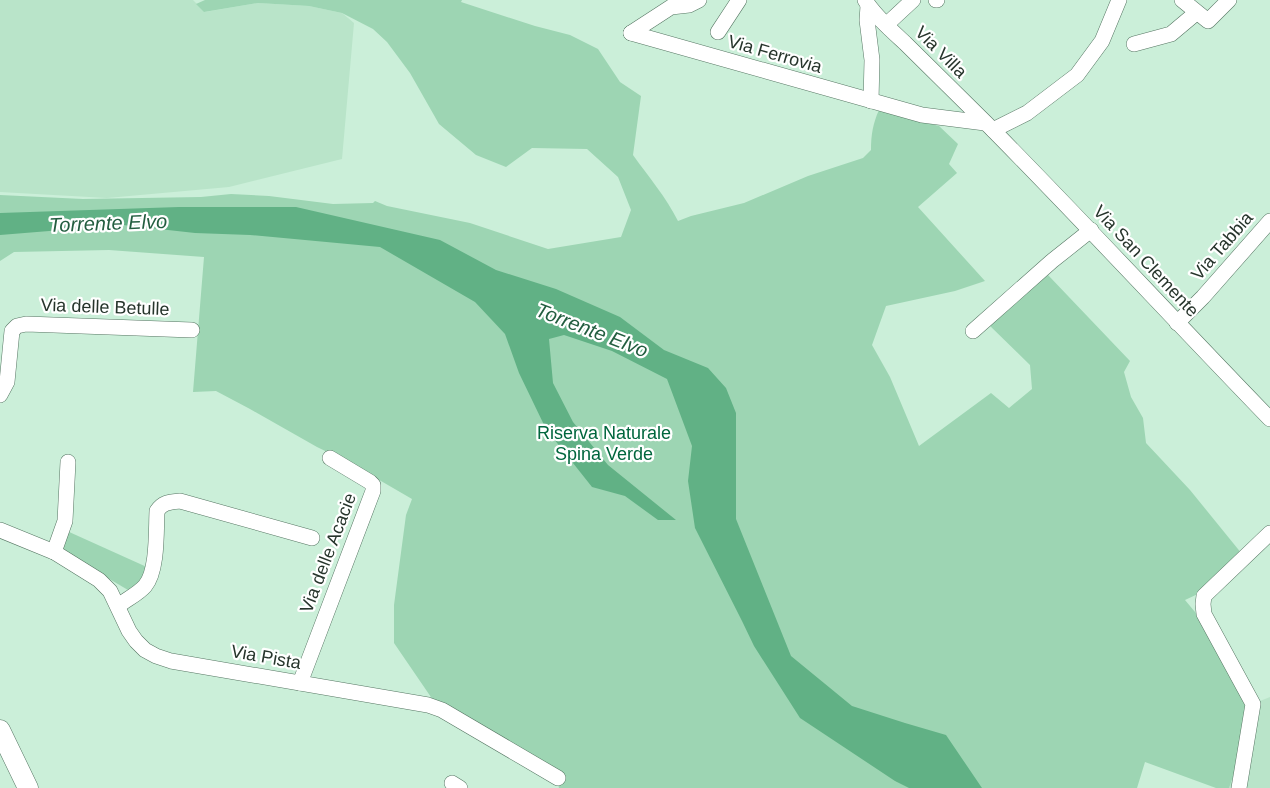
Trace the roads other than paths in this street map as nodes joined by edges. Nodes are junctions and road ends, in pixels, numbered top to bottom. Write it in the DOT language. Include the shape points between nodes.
graph roads {
  1 [pos="739,0"];
  2 [pos="913,0"];
  3 [pos="1119,0"];
  4 [pos="1182,0"];
  5 [pos="1229,0"];
  6 [pos="691,2"];
  7 [pos="866,3"];
  8 [pos="1196,13"];
  9 [pos="886,25"];
  10 [pos="718,32"];
  11 [pos="1134,44"];
  12 [pos="871,101"];
  13 [pos="989,126"];
  14 [pos="1270,221"];
  15 [pos="1090,230"];
  16 [pos="1178,323"];
  17 [pos="192,330"];
  18 [pos="973,331"];
  19 [pos="0,395"];
  20 [pos="1270,419"];
  21 [pos="330,458"];
  22 [pos="68,462"];
  23 [pos="0,530"];
  24 [pos="1270,533"];
  25 [pos="312,538"];
  26 [pos="54,552"];
  27 [pos="118,606"];
  28 [pos="300,683"];
  29 [pos="0,730"];
  30 [pos="558,778"];
  31 [pos="28,788"];
  32 [pos="1239,788"];
  1 -- 10 [label="street"];
  2 -- 9 [label="street"];
  3 -- 13 [label="street" via="1102,41 1077,75 1027,113"];
  4 -- 8 [label="street"];
  5 -- 8 [label="street" via="1208,21"];
  6 -- 12 [label="street, Via Ferrovia" via="671,7 631,33"];
  7 -- 9 [label="street, Via Villa"];
  7 -- 12 [label="street" via="872,60"];
  8 -- 11 [label="street" via="1171,34"];
  9 -- 13 [label="street, Via Villa"];
  12 -- 13 [label="street, Via Ferrovia" via="922,115"];
  13 -- 15 [label="street, Via San Clemente"];
  14 -- 16 [label="street, Via Tabbia"];
  15 -- 16 [label="street, Via San Clemente"];
  15 -- 18 [label="street"];
  16 -- 20 [label="street, Via San Clemente"];
  17 -- 19 [label="street, Via delle Betulle" via="16,326"];
  21 -- 28 [label="street, Via delle Acacie" via="374,485"];
  22 -- 26 [label="street" via="65,521"];
  23 -- 26 [label="street, Via Pista"];
  24 -- 32 [label="street" via="1204,596 1203,604 1204,614 1253,704"];
  25 -- 27 [label="street" via="180,501 169,502 157,510 150,579"];
  26 -- 27 [label="street, Via Pista" via="99,580"];
  27 -- 28 [label="street, Via Pista" via="136,641 156,656"];
  28 -- 30 [label="street, Via Pista" via="428,705"];
  29 -- 31 [label="main road"];
}
